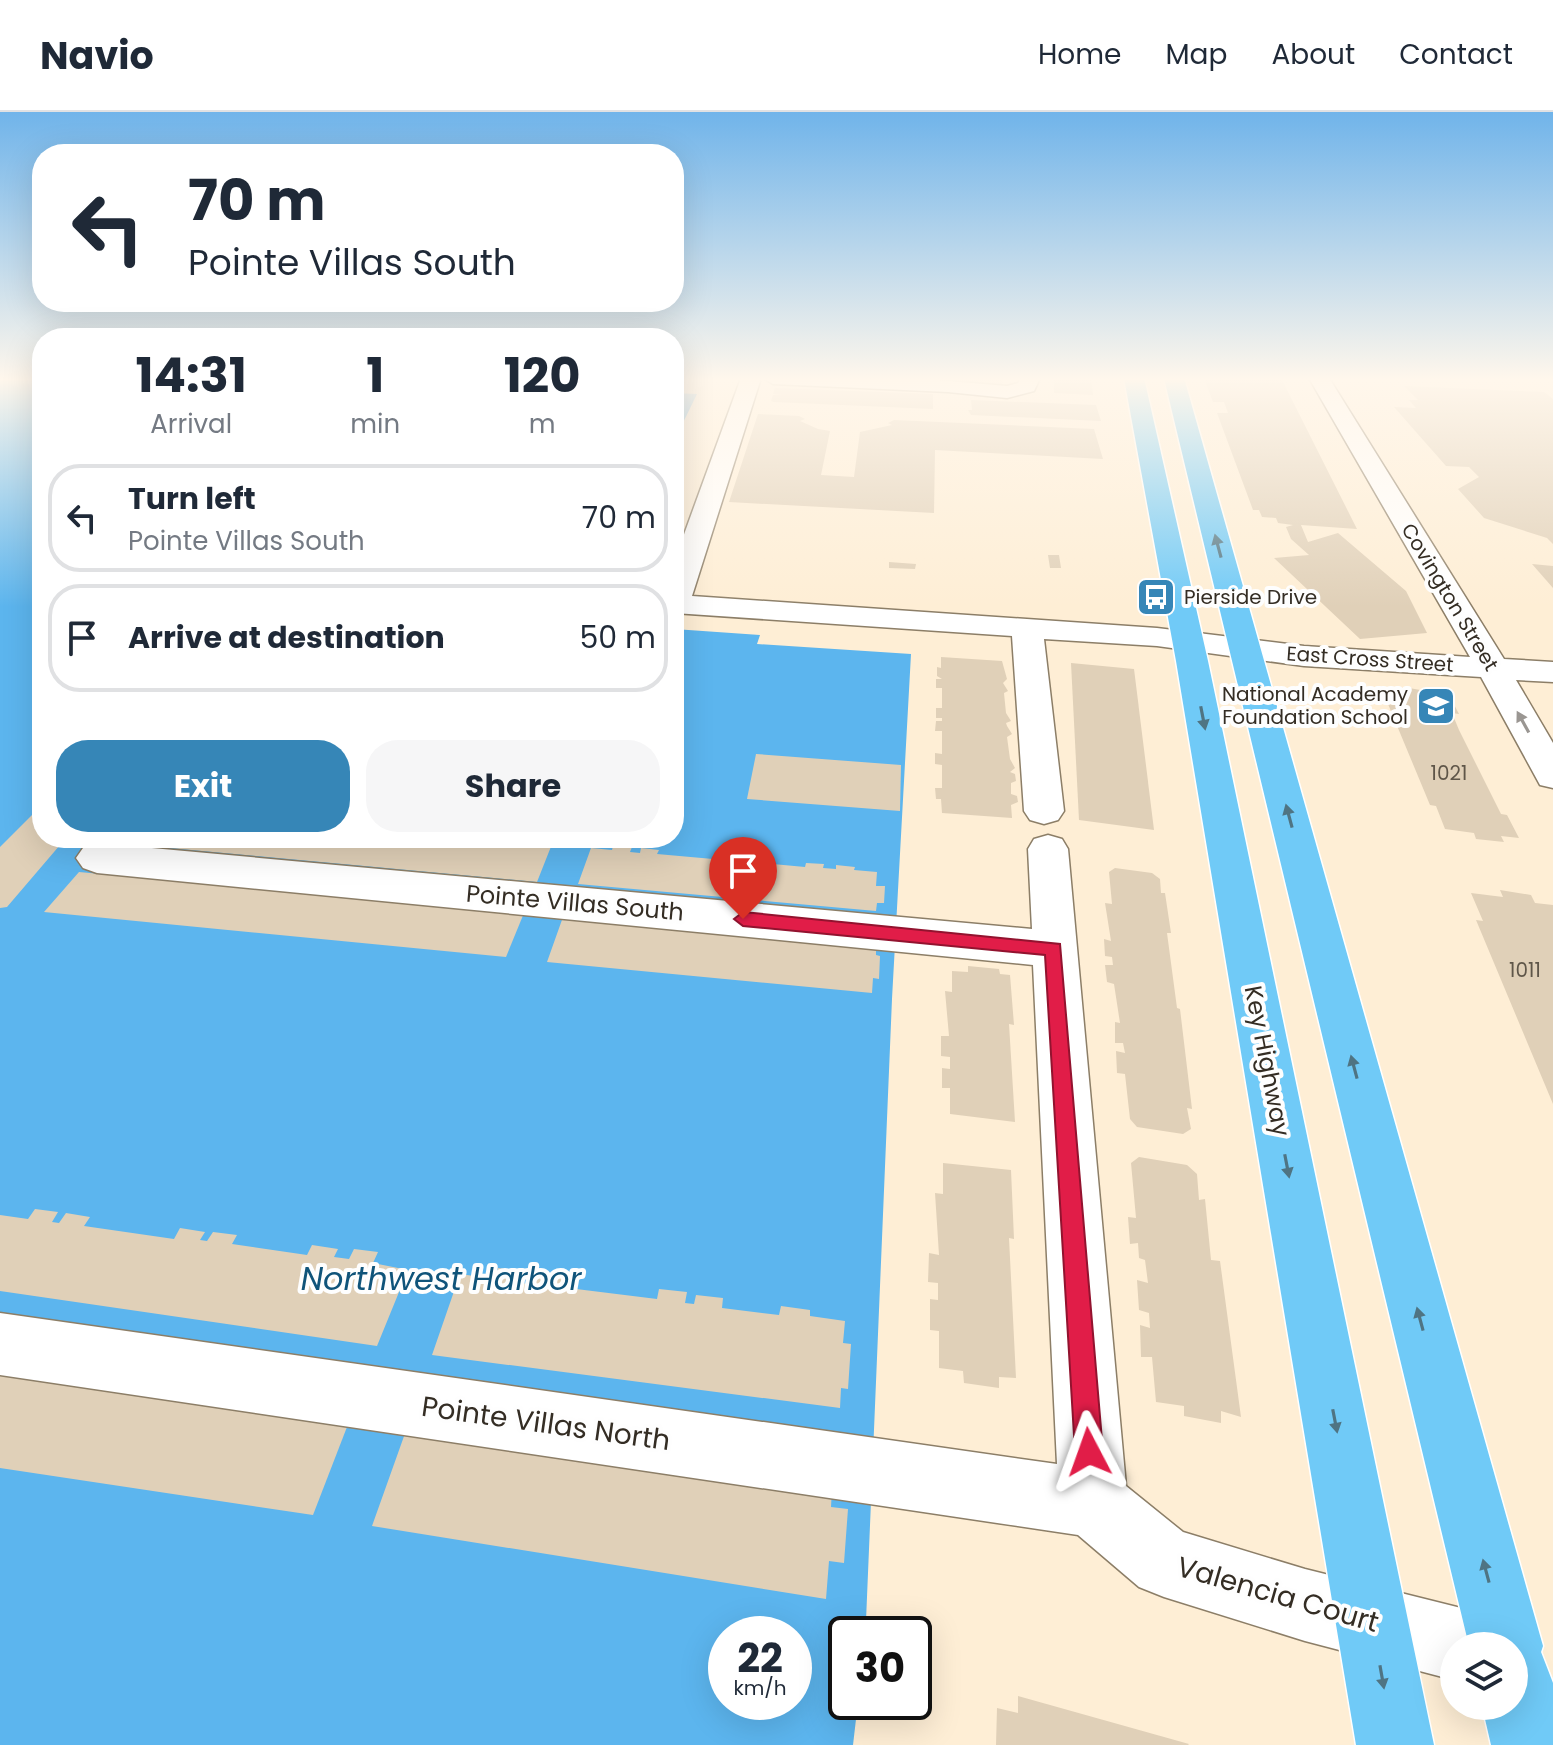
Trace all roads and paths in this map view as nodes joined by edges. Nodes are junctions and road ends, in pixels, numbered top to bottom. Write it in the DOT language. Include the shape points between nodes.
graph roads {
  1 [pos="725,454"];
  2 [pos="1150,454"];
  3 [pos="1194,454"];
  4 [pos="1365,454"];
  5 [pos="684,575"];
  6 [pos="684,605"];
  7 [pos="1027,628"];
  8 [pos="1188,641"];
  9 [pos="1245,648"];
  10 [pos="1493,668"];
  11 [pos="1553,672"];
  12 [pos="1553,776"];
  13 [pos="97,858"];
  14 [pos="1053,949"];
  15 [pos="0,1344"];
  16 [pos="1093,1503"];
  17 [pos="1372,1621"];
  18 [pos="1502,1632"];
  19 [pos="1440,1639"];
  20 [pos="1524,1720"];
  21 [pos="1395,1745"];
  22 [pos="1530,1745"];
  1 -- 5 [label="street"];
  2 -- 8 [label="main road, Key Highway"];
  9 -- 3 [label="main road, one-way"];
  4 -- 10 [label="street, Covington Street"];
  6 -- 7 [label="street"];
  7 -- 8 [label="street"];
  7 -- 14 [label="street"];
  8 -- 9 [label="street, East Cross Street"];
  8 -- 17 [label="main road, Key Highway, one-way"];
  9 -- 10 [label="street, East Cross Street"];
  18 -- 9 [label="main road, one-way"];
  10 -- 11 [label="street, East Cross Street"];
  12 -- 10 [label="street, Covington Street, one-way"];
  13 -- 14 [label="street, Pointe Villas South"];
  14 -- 16 [label="street"];
  15 -- 16 [label="street, Pointe Villas North"];
  16 -- 17 [label="street, Valencia Court" via="1164,1562"];
  17 -- 19 [label="street, Valencia Court"];
  17 -- 21 [label="main road, Key Highway, one-way"];
  20 -- 22 [label="main road"];
}
